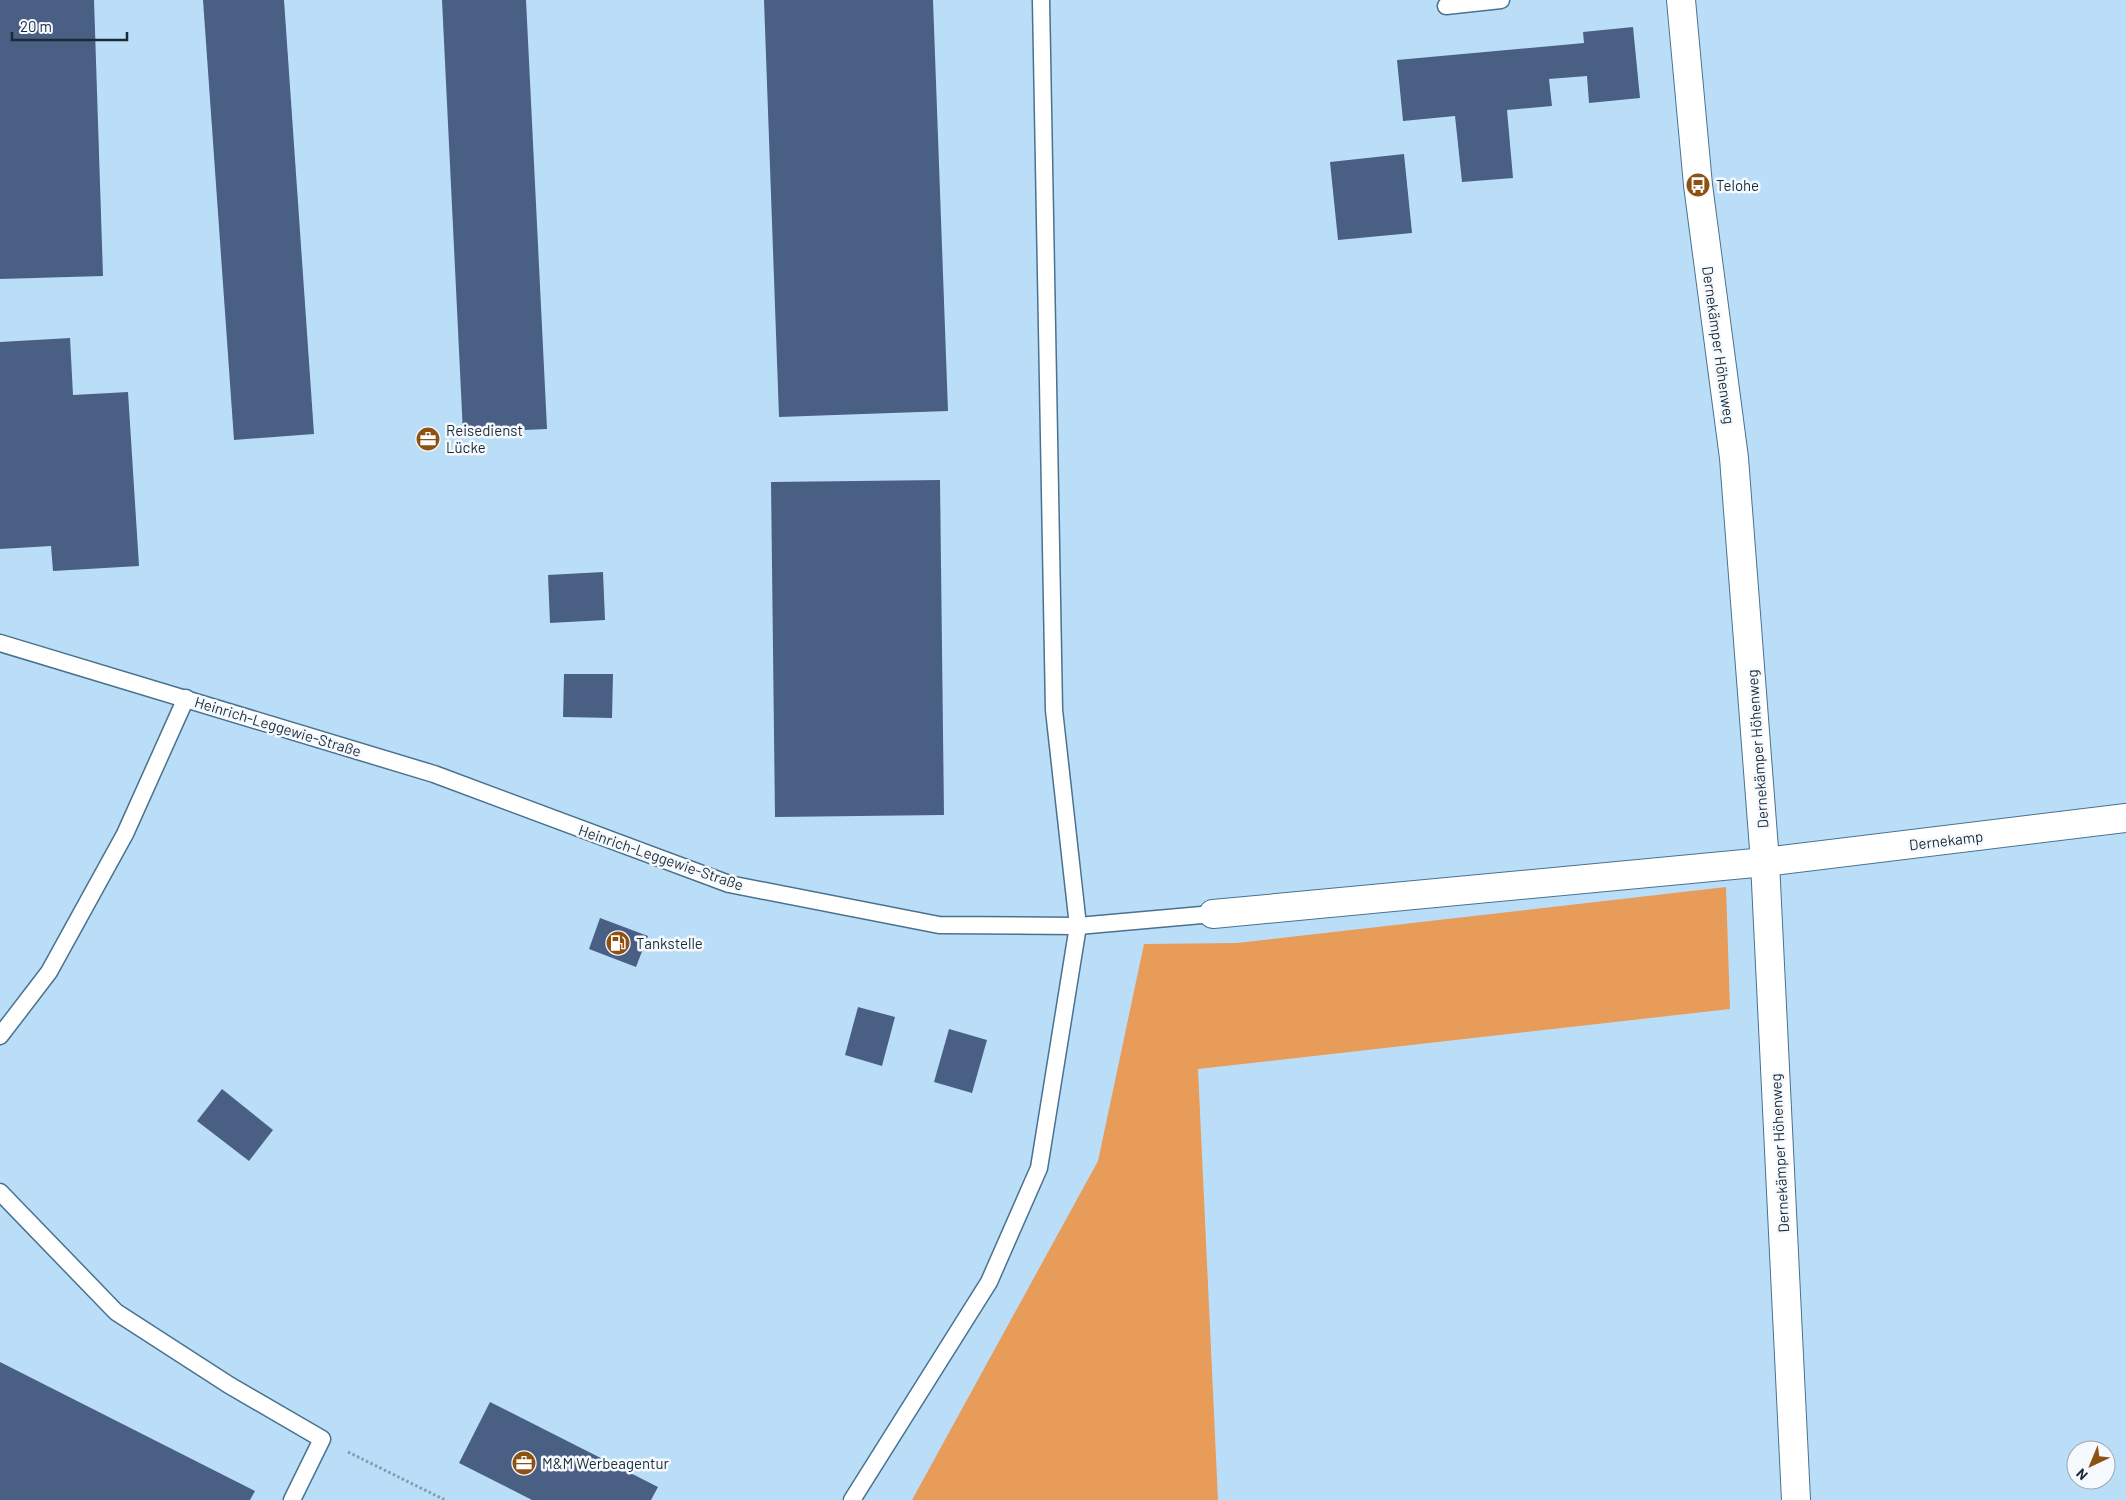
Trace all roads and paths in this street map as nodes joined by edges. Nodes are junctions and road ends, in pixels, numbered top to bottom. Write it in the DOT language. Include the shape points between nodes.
graph roads {
  1 [pos="1041,0"];
  2 [pos="1500,0"];
  3 [pos="1681,0"];
  4 [pos="1446,6"];
  5 [pos="0,642"];
  6 [pos="186,698"];
  7 [pos="2126,818"];
  8 [pos="1765,862"];
  9 [pos="1213,914"];
  10 [pos="1078,926"];
  11 [pos="0,1036"];
  12 [pos="0,1192"];
  13 [pos="322,1439"];
  14 [pos="292,1500"];
  15 [pos="446,1500"];
  16 [pos="852,1500"];
  17 [pos="1796,1500"];
  1 -- 10 [label="lane" via="1054,710"];
  2 -- 4 [label="lane"];
  3 -- 8 [label="street, Dernekämper Höhenweg" via="1698,185 1734,458"];
  5 -- 6 [label="lane, Heinrich-Leggewie-Straße"];
  6 -- 10 [label="lane, Heinrich-Leggewie-Straße" via="434,774 729,884 939,925"];
  6 -- 11 [label="lane, Heinrich-Leggewie-Straße" via="125,834 49,972"];
  7 -- 8 [label="street, Dernekamp"];
  8 -- 9 [label="street, Dernekamp"];
  8 -- 17 [label="street, Dernekämper Höhenweg"];
  9 -- 10 [label="lane, Heinrich-Leggewie-Straße"];
  10 -- 16 [label="lane" via="1039,1168 989,1282"];
  12 -- 13 [label="lane" via="116,1312 229,1385"];
  13 -- 14 [label="lane"];
  13 -- 15 [label="path"];
}
